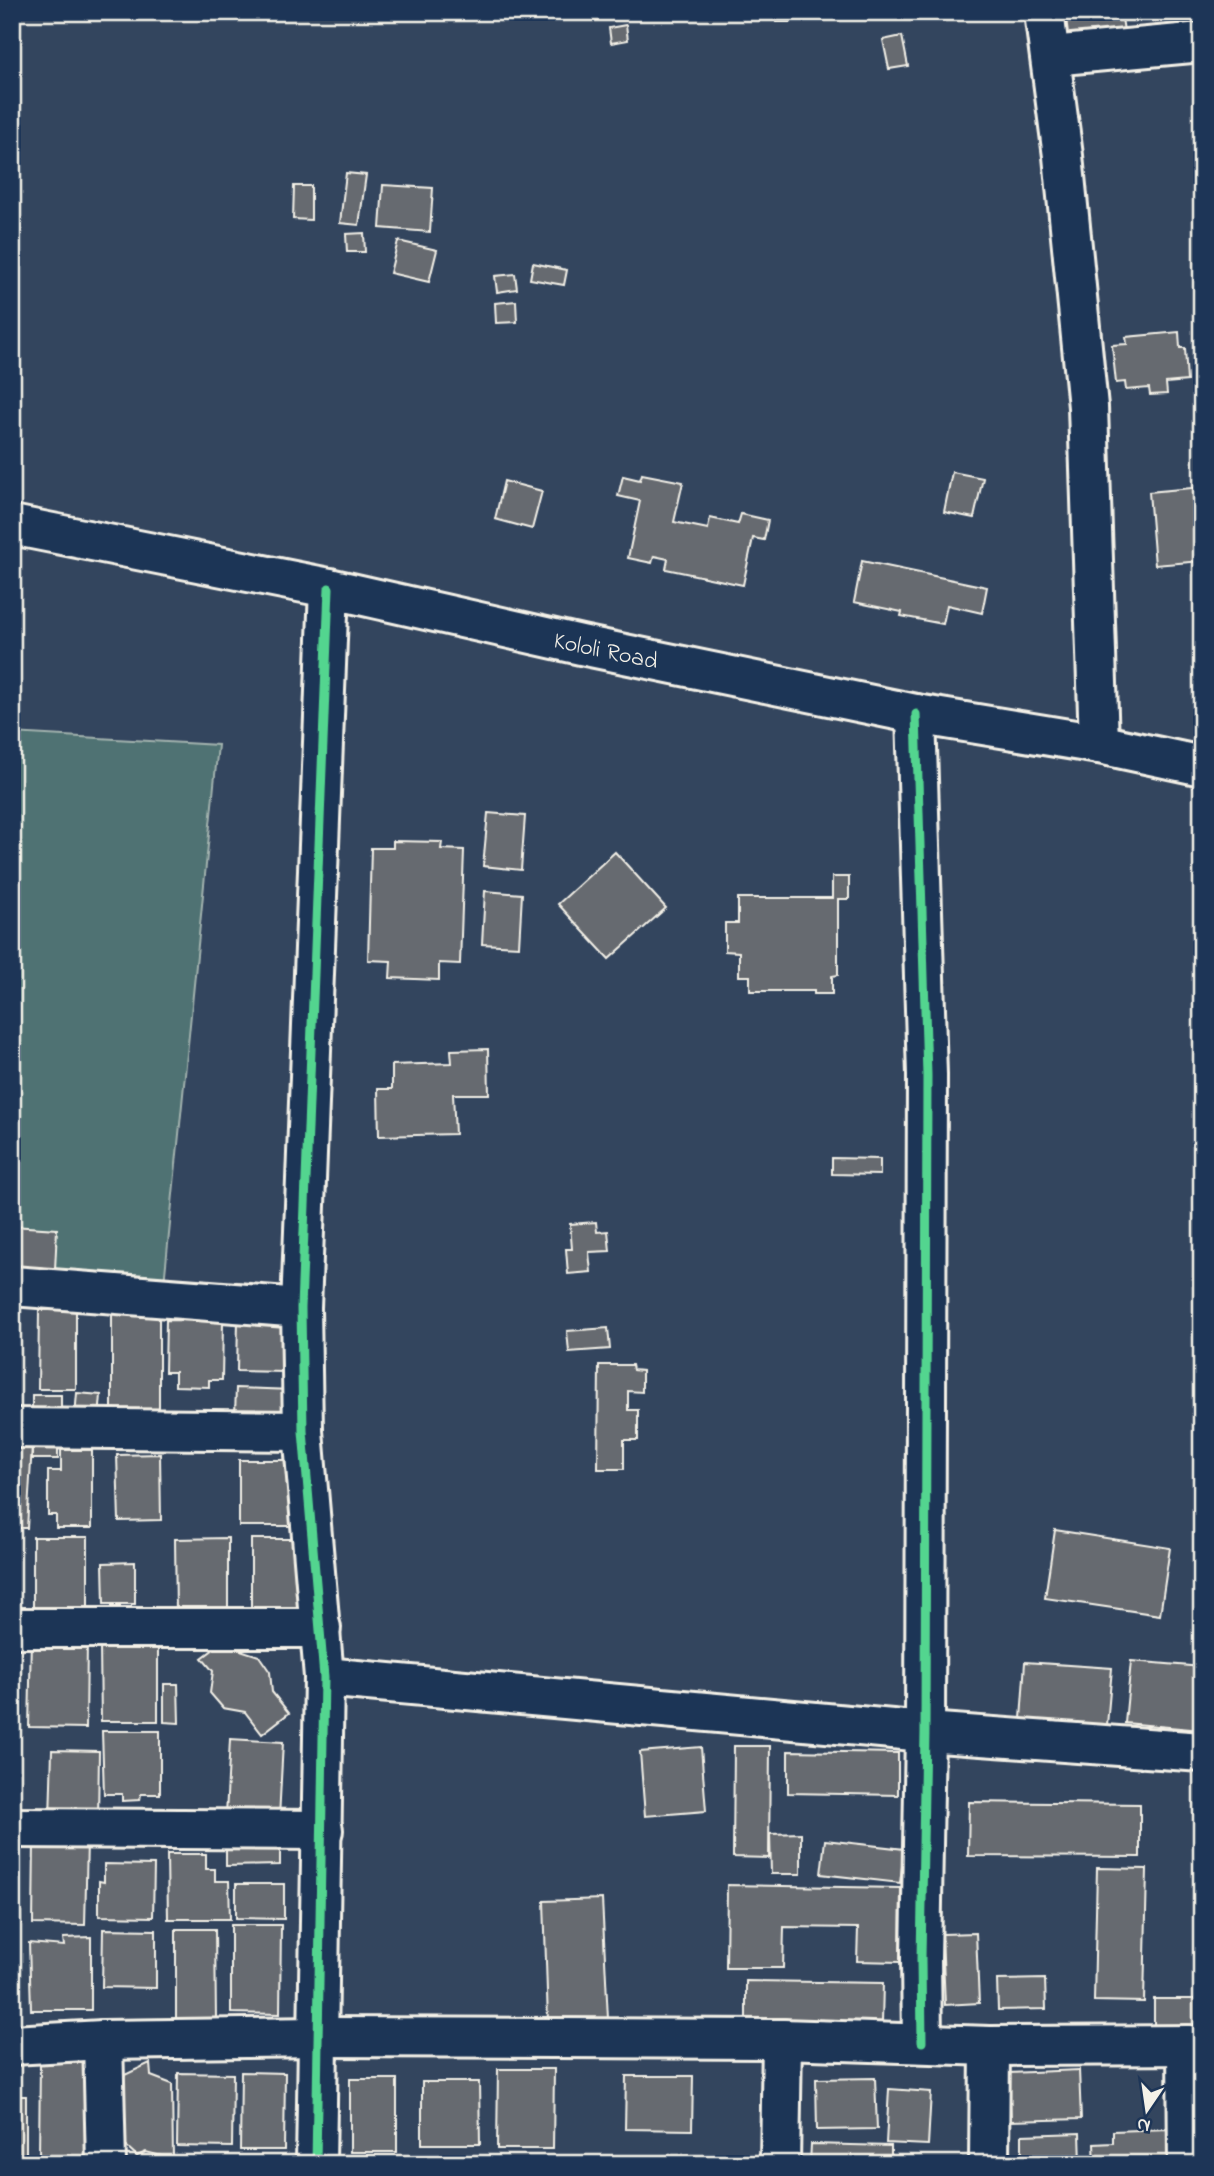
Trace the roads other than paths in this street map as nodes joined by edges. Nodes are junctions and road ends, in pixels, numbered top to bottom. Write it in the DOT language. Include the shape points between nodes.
graph roads {
  1 [pos="1044,12"];
  2 [pos="1202,42"];
  3 [pos="1051,56"];
  4 [pos="12,525"];
  5 [pos="329,588"];
  6 [pos="916,714"];
  7 [pos="1099,744"];
  8 [pos="1202,766"];
  9 [pos="12,1286"];
  10 [pos="301,1308"];
  11 [pos="12,1428"];
  12 [pos="303,1431"];
  13 [pos="12,1628"];
  14 [pos="321,1628"];
  15 [pos="324,1676"];
  16 [pos="926,1732"];
  17 [pos="1202,1752"];
  18 [pos="12,1828"];
  19 [pos="323,1830"];
  20 [pos="318,2037"];
  21 [pos="782,2039"];
  22 [pos="103,2040"];
  23 [pos="922,2042"];
  24 [pos="12,2045"];
  25 [pos="1195,2045"];
  26 [pos="990,2046"];
  27 [pos="106,2164"];
  28 [pos="316,2164"];
  29 [pos="780,2164"];
  30 [pos="989,2164"];
  31 [pos="1188,2164"];
  1 -- 3 [label="street"];
  2 -- 3 [label="street"];
  3 -- 7 [label="street" via="1088,407"];
  4 -- 5 [label="street, Kololi Road"];
  5 -- 6 [label="street, Kololi Road"];
  5 -- 10 [label="street"];
  6 -- 7 [label="street, Kololi Road"];
  6 -- 16 [label="street" via="927,1075"];
  7 -- 8 [label="street, Kololi Road"];
  9 -- 10 [label="street"];
  10 -- 12 [label="street"];
  11 -- 12 [label="street"];
  12 -- 14 [label="street"];
  13 -- 14 [label="street"];
  14 -- 15 [label="street"];
  15 -- 16 [label="street"];
  15 -- 19 [label="street"];
  16 -- 17 [label="street"];
  16 -- 23 [label="street"];
  18 -- 19 [label="street"];
  19 -- 20 [label="street"];
  20 -- 21 [label="street"];
  20 -- 22 [label="street"];
  20 -- 28 [label="street"];
  21 -- 23 [label="street"];
  21 -- 29 [label="street"];
  22 -- 24 [label="street"];
  22 -- 27 [label="street"];
  23 -- 26 [label="street"];
  25 -- 26 [label="street"];
  25 -- 31 [label="street"];
  26 -- 30 [label="street"];
}
